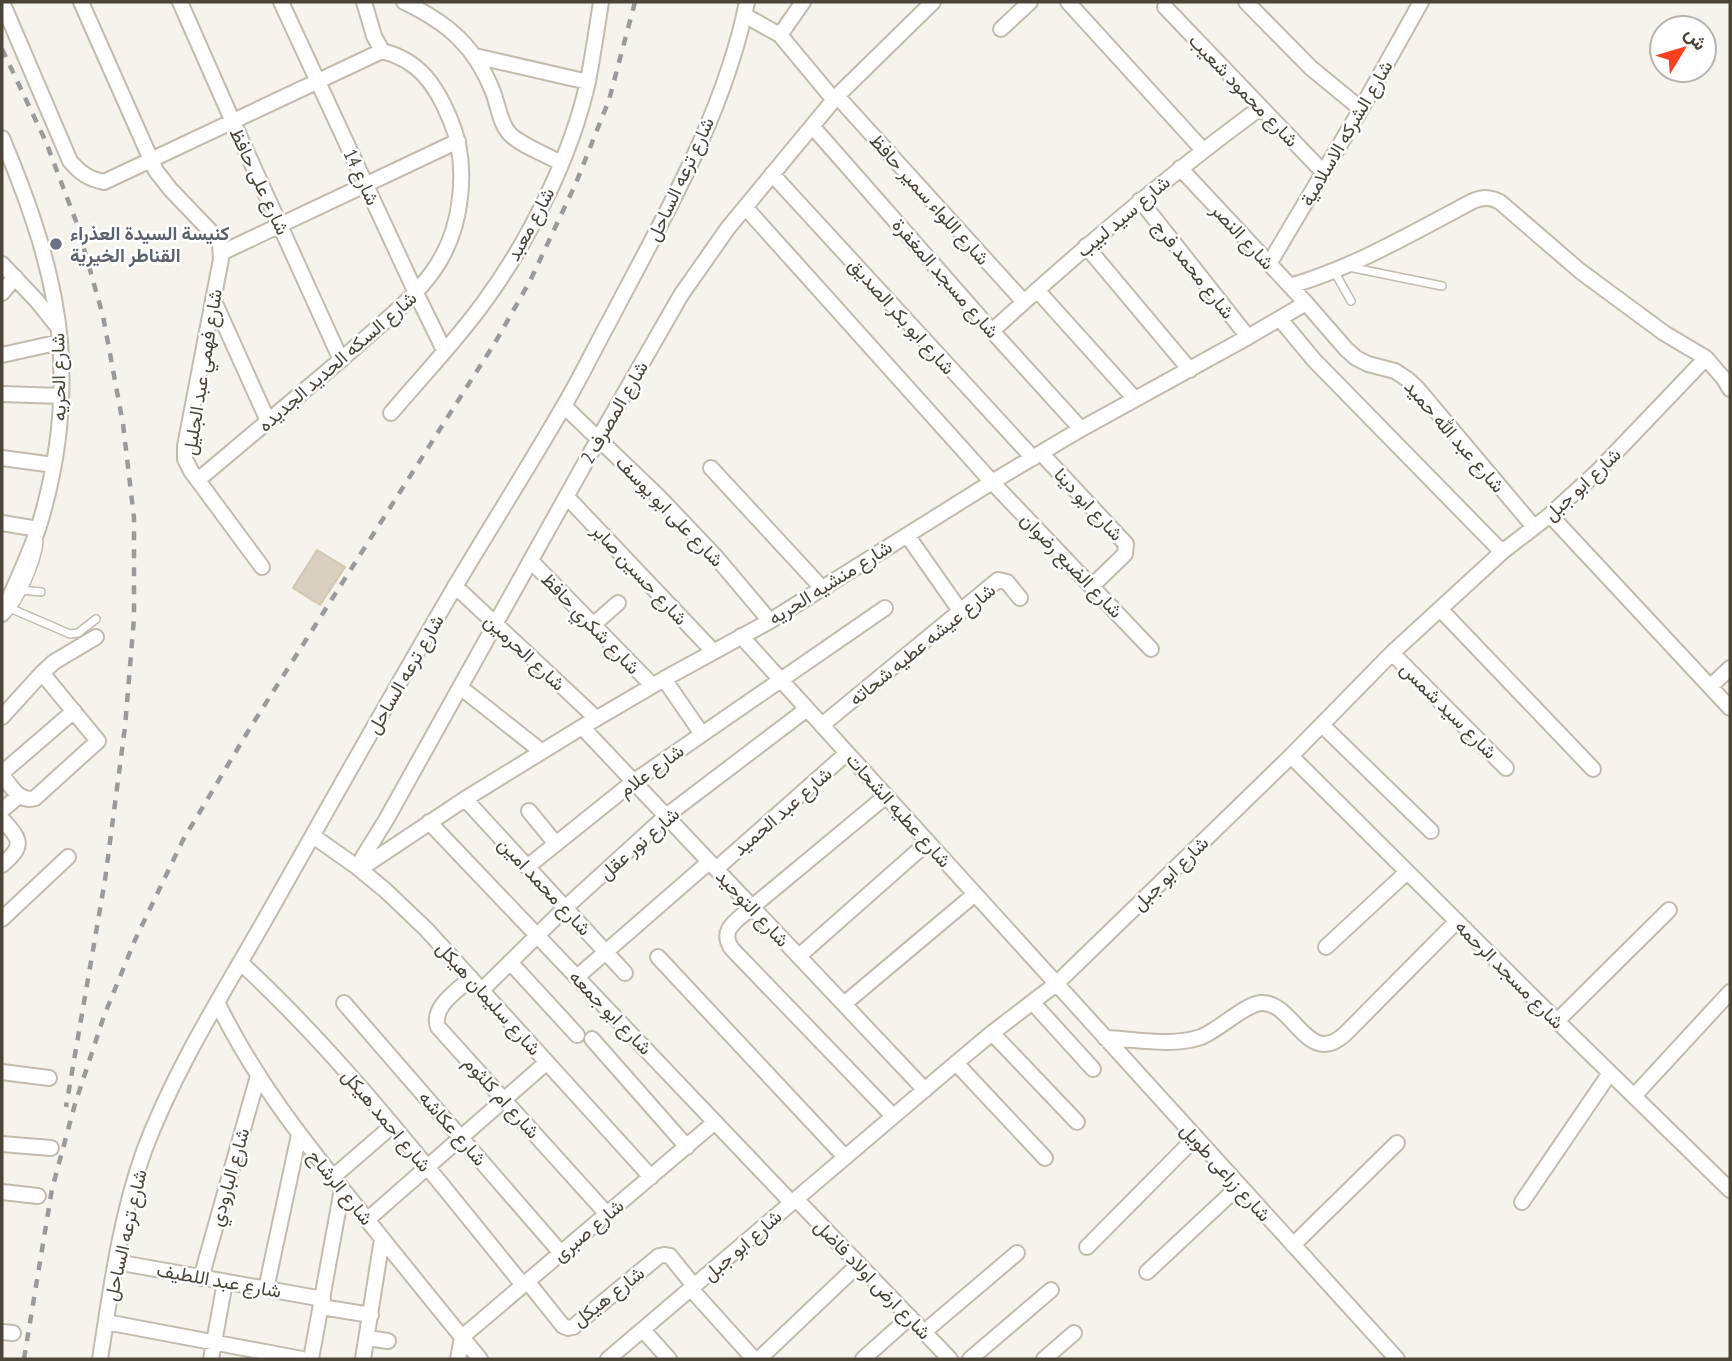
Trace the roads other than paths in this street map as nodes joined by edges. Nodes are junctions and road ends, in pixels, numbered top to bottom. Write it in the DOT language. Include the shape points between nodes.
graph roads {
  1 [pos="2,2"];
  2 [pos="81,2"];
  3 [pos="180,2"];
  4 [pos="281,2"];
  5 [pos="364,2"];
  6 [pos="404,2"];
  7 [pos="601,2"];
  8 [pos="803,2"];
  9 [pos="933,2"];
  10 [pos="1030,2"];
  11 [pos="1068,2"];
  12 [pos="1246,2"];
  13 [pos="1422,2"];
  14 [pos="1165,7"];
  15 [pos="746,8"];
  16 [pos="1001,29"];
  17 [pos="780,35"];
  18 [pos="382,51"];
  19 [pos="475,55"];
  20 [pos="318,81"];
  21 [pos="588,82"];
  22 [pos="836,98"];
  23 [pos="1260,108"];
  24 [pos="1362,109"];
  25 [pos="233,122"];
  26 [pos="812,126"];
  27 [pos="2,138"];
  28 [pos="458,141"];
  29 [pos="1203,150"];
  30 [pos="150,161"];
  31 [pos="561,163"];
  32 [pos="1180,169"];
  33 [pos="1323,172"];
  34 [pos="772,174"];
  35 [pos="366,185"];
  36 [pos="1140,201"];
  37 [pos="745,207"];
  38 [pos="280,225"];
  39 [pos="1086,246"];
  40 [pos="221,253"];
  41 [pos="2,264"];
  42 [pos="1269,264"];
  43 [pos="1339,268"];
  44 [pos="15,277"];
  45 [pos="1290,286"];
  46 [pos="1442,286"];
  47 [pos="1037,290"];
  48 [pos="2,293"];
  49 [pos="416,293"];
  50 [pos="213,299"];
  51 [pos="1351,301"];
  52 [pos="1024,302"];
  53 [pos="1306,303"];
  54 [pos="1280,319"];
  55 [pos="992,331"];
  56 [pos="59,334"];
  57 [pos="1248,337"];
  58 [pos="444,351"];
  59 [pos="2,355"];
  60 [pos="1706,358"];
  61 [pos="341,360"];
  62 [pos="1190,369"];
  63 [pos="1730,389"];
  64 [pos="2,394"];
  65 [pos="61,396"];
  66 [pos="1135,400"];
  67 [pos="564,407"];
  68 [pos="391,413"];
  69 [pos="268,421"];
  70 [pos="1081,429"];
  71 [pos="599,438"];
  72 [pos="1037,456"];
  73 [pos="2,458"];
  74 [pos="54,466"];
  75 [pos="711,468"];
  76 [pos="198,481"];
  77 [pos="992,482"];
  78 [pos="566,497"];
  79 [pos="1550,515"];
  80 [pos="2,523"];
  81 [pos="1534,527"];
  82 [pos="38,528"];
  83 [pos="907,535"];
  84 [pos="1502,552"];
  85 [pos="531,561"];
  86 [pos="262,567"];
  87 [pos="455,586"];
  88 [pos="1091,586"];
  89 [pos="822,588"];
  90 [pos="12,589"];
  91 [pos="41,592"];
  92 [pos="1020,598"];
  93 [pos="618,603"];
  94 [pos="885,608"];
  95 [pos="1440,609"];
  96 [pos="961,612"];
  97 [pos="5,614"];
  98 [pos="96,619"];
  99 [pos="770,621"];
  100 [pos="495,624"];
  101 [pos="593,625"];
  102 [pos="741,636"];
  103 [pos="96,637"];
  104 [pos="1151,649"];
  105 [pos="713,651"];
  106 [pos="1392,653"];
  107 [pos="1730,668"];
  108 [pos="42,673"];
  109 [pos="781,681"];
  110 [pos="658,682"];
  111 [pos="1711,686"];
  112 [pos="460,687"];
  113 [pos="1730,708"];
  114 [pos="807,709"];
  115 [pos="74,711"];
  116 [pos="2,718"];
  117 [pos="596,718"];
  118 [pos="1322,724"];
  119 [pos="822,725"];
  120 [pos="582,727"];
  121 [pos="702,734"];
  122 [pos="541,751"];
  123 [pos="847,753"];
  124 [pos="1291,755"];
  125 [pos="1506,768"];
  126 [pos="1593,769"];
  127 [pos="2,774"];
  128 [pos="633,782"];
  129 [pos="19,796"];
  130 [pos="886,796"];
  131 [pos="465,799"];
  132 [pos="2,810"];
  133 [pos="529,811"];
  134 [pos="666,817"];
  135 [pos="2,819"];
  136 [pos="429,822"];
  137 [pos="1431,831"];
  138 [pos="313,836"];
  139 [pos="928,842"];
  140 [pos="556,844"];
  141 [pos="68,856"];
  142 [pos="2,865"];
  143 [pos="713,866"];
  144 [pos="527,867"];
  145 [pos="358,868"];
  146 [pos="1408,872"];
  147 [pos="975,894"];
  148 [pos="752,907"];
  149 [pos="565,908"];
  150 [pos="1670,910"];
  151 [pos="2,919"];
  152 [pos="1457,921"];
  153 [pos="537,935"];
  154 [pos="1326,947"];
  155 [pos="606,952"];
  156 [pos="799,956"];
  157 [pos="658,957"];
  158 [pos="510,962"];
  159 [pos="241,963"];
  160 [pos="625,973"];
  161 [pos="577,977"];
  162 [pos="471,978"];
  163 [pos="1056,984"];
  164 [pos="482,990"];
  165 [pos="1730,992"];
  166 [pos="344,1003"];
  167 [pos="1033,1003"];
  168 [pos="218,1004"];
  169 [pos="844,1004"];
  170 [pos="1557,1021"];
  171 [pos="992,1033"];
  172 [pos="577,1035"];
  173 [pos="1105,1038"];
  174 [pos="592,1039"];
  175 [pos="547,1062"];
  176 [pos="956,1063"];
  177 [pos="1093,1069"];
  178 [pos="2,1072"];
  179 [pos="1610,1073"];
  180 [pos="258,1076"];
  181 [pos="48,1078"];
  182 [pos="925,1090"];
  183 [pos="1634,1096"];
  184 [pos="504,1100"];
  185 [pos="893,1116"];
  186 [pos="715,1122"];
  187 [pos="1077,1122"];
  188 [pos="392,1126"];
  189 [pos="299,1135"];
  190 [pos="461,1138"];
  191 [pos="1195,1138"];
  192 [pos="1397,1143"];
  193 [pos="2,1144"];
  194 [pos="687,1147"];
  195 [pos="51,1148"];
  196 [pos="845,1157"];
  197 [pos="1045,1158"];
  198 [pos="427,1167"];
  199 [pos="333,1177"];
  200 [pos="651,1177"];
  201 [pos="1239,1185"];
  202 [pos="342,1189"];
  203 [pos="1730,1190"];
  204 [pos="2,1192"];
  205 [pos="38,1196"];
  206 [pos="794,1200"];
  207 [pos="1522,1202"];
  208 [pos="607,1214"];
  209 [pos="367,1220"];
  210 [pos="382,1239"];
  211 [pos="1293,1245"];
  212 [pos="1087,1247"];
  213 [pos="561,1253"];
  214 [pos="1017,1253"];
  215 [pos="116,1262"];
  216 [pos="859,1264"];
  217 [pos="1147,1272"];
  218 [pos="201,1278"];
  219 [pos="225,1282"];
  220 [pos="525,1283"];
  221 [pos="693,1287"];
  222 [pos="266,1289"];
  223 [pos="1051,1290"];
  224 [pos="322,1303"];
  225 [pos="371,1315"];
  226 [pos="910,1317"];
  227 [pos="106,1322"];
  228 [pos="643,1330"];
  229 [pos="924,1332"];
  230 [pos="1074,1333"];
  231 [pos="462,1337"];
  232 [pos="367,1338"];
  233 [pos="388,1341"];
  234 [pos="214,1342"];
  235 [pos="946,1358"];
  236 [pos="100,1359"];
  237 [pos="211,1359"];
  238 [pos="302,1359"];
  239 [pos="312,1359"];
  240 [pos="363,1359"];
  241 [pos="458,1359"];
  242 [pos="480,1359"];
  243 [pos="608,1359"];
  244 [pos="669,1359"];
  245 [pos="757,1359"];
  246 [pos="863,1359"];
  247 [pos="970,1359"];
  248 [pos="1044,1359"];
  249 [pos="1397,1359"];
  1 -- 30 [label="street" via="70,161 85,176 104,182"];
  2 -- 30 [label="street"];
  3 -- 25 [label="street, شارع على حافظ"];
  4 -- 20 [label="street, شارع 14"];
  5 -- 18 [label="street"];
  6 -- 19 [label="street" via="443,24"];
  7 -- 21 [label="street, شارع معبد"];
  8 -- 17 [label="street"];
  9 -- 22 [label="street, شارع المصرف 2"];
  10 -- 16 [label="street"];
  11 -- 29 [label="street"];
  12 -- 24 [label="street" via="1311,68"];
  13 -- 24 [label="street, شارع الشركه الاسلامية"];
  14 -- 23 [label="street, شارع محمود شعيب"];
  15 -- 17 [label="street"];
  15 -- 67 [label="street, شارع ترعه الساحل" via="687,172"];
  17 -- 22 [label="street, شارع اللواء سمير حافظ"];
  18 -- 20 [label="street"];
  18 -- 28 [label="street, شارع السكه الحديد الجديده" via="408,61 429,80"];
  19 -- 21 [label="street"];
  19 -- 31 [label="street" via="508,132"];
  20 -- 25 [label="street"];
  20 -- 35 [label="street, شارع 14"];
  21 -- 31 [label="street, شارع معبد"];
  22 -- 26 [label="street, شارع المصرف 2"];
  22 -- 52 [label="street, شارع اللواء سمير حافظ"];
  23 -- 29 [label="street, شارع سيد لبيب"];
  23 -- 33 [label="street, شارع محمود شعيب"];
  24 -- 33 [label="street, شارع الشركه الاسلامية"];
  25 -- 30 [label="street"];
  25 -- 38 [label="street, شارع على حافظ"];
  26 -- 34 [label="street, شارع المصرف 2"];
  26 -- 55 [label="street, شارع مسجد المغفرة"];
  27 -- 56 [label="street, شارع الحريه" via="39,240"];
  28 -- 35 [label="street"];
  28 -- 49 [label="street, شارع السكه الحديد الجديده" via="462,186 454,229 432,274"];
  29 -- 32 [label="street, شارع سيد لبيب"];
  30 -- 40 [label="street" via="216,237"];
  31 -- 58 [label="street, شارع معبد" via="509,265"];
  32 -- 36 [label="street, شارع سيد لبيب"];
  32 -- 42 [label="street, شارع النصر"];
  33 -- 42 [label="street, شارع الشركه الاسلامية"];
  34 -- 37 [label="street, شارع المصرف 2"];
  34 -- 72 [label="street, شارع ابو بكر الصديق"];
  35 -- 38 [label="street"];
  35 -- 49 [label="street, شارع 14"];
  36 -- 39 [label="street, شارع سيد لبيب"];
  36 -- 57 [label="street, شارع محمد فرج"];
  37 -- 71 [label="street, شارع المصرف 2" via="681,295"];
  37 -- 77 [label="street, شارع الضبع رضوان"];
  38 -- 40 [label="street"];
  38 -- 61 [label="street, شارع على حافظ"];
  39 -- 47 [label="street, شارع سيد لبيب"];
  39 -- 62 [label="street"];
  40 -- 50 [label="street, شارع فهمي عبد الجليل"];
  41 -- 44 [label="street"];
  42 -- 45 [label="street, شارع النصر"];
  43 -- 45 [label="street"];
  43 -- 46 [label="lane"];
  43 -- 51 [label="lane"];
  43 -- 60 [label="street" via="1473,201 1492,197 1613,296"];
  44 -- 48 [label="street"];
  44 -- 56 [label="street"];
  45 -- 53 [label="street, شارع النصر"];
  47 -- 52 [label="street, شارع سيد لبيب"];
  47 -- 66 [label="street"];
  49 -- 58 [label="street, شارع 14"];
  49 -- 61 [label="street, شارع السكه الحديد الجديده"];
  50 -- 69 [label="street"];
  50 -- 76 [label="street, شارع فهمي عبد الجليل" via="184,453"];
  52 -- 55 [label="street, شارع سيد لبيب"];
  53 -- 54 [label="street, شارع منشيه الحريه"];
  53 -- 81 [label="street, شارع عبد الله حميد" via="1356,358 1395,371 1417,388"];
  54 -- 57 [label="street, شارع منشيه الحريه"];
  54 -- 84 [label="street" via="1314,360"];
  55 -- 70 [label="street, شارع مسجد المغفرة"];
  56 -- 59 [label="street"];
  56 -- 65 [label="street, شارع الحريه"];
  57 -- 62 [label="street, شارع منشيه الحريه"];
  58 -- 68 [label="street, شارع معبد"];
  60 -- 63 [label="street"];
  60 -- 79 [label="street, شارع ابو جبل"];
  61 -- 69 [label="street, شارع السكه الحديد الجديده"];
  62 -- 66 [label="street, شارع منشيه الحريه"];
  64 -- 65 [label="street"];
  65 -- 74 [label="street, شارع الحريه"];
  66 -- 70 [label="street, شارع منشيه الحريه"];
  67 -- 71 [label="street, شارع على ابو يوسف"];
  67 -- 87 [label="street, شارع ترعه الساحل"];
  69 -- 76 [label="street, شارع السكه الحديد الجديده"];
  70 -- 72 [label="street, شارع منشيه الحريه"];
  71 -- 78 [label="street, شارع المصرف 2"];
  71 -- 99 [label="street, شارع على ابو يوسف" via="716,557"];
  72 -- 77 [label="street, شارع منشيه الحريه"];
  72 -- 88 [label="street, شارع ابو دينا" via="1126,544 1125,554"];
  73 -- 74 [label="street"];
  74 -- 82 [label="street, شارع الحريه"];
  75 -- 89 [label="street"];
  76 -- 86 [label="street, شارع فهمي عبد الجليل"];
  77 -- 83 [label="street, شارع منشيه الحريه"];
  77 -- 88 [label="street, شارع الضبع رضوان"];
  78 -- 85 [label="street, شارع المصرف 2"];
  78 -- 105 [label="street, شارع حسين صابر"];
  79 -- 81 [label="street, شارع ابو جبل"];
  79 -- 111 [label="street"];
  80 -- 82 [label="street"];
  81 -- 84 [label="street, شارع ابو جبل"];
  82 -- 90 [label="street, شارع الحريه"];
  83 -- 89 [label="street, شارع منشيه الحريه"];
  83 -- 96 [label="street"];
  84 -- 95 [label="street, شارع ابو جبل"];
  85 -- 100 [label="street, شارع المصرف 2"];
  85 -- 101 [label="street, شارع شكري حافظ"];
  87 -- 100 [label="street, شارع الحرمين"];
  87 -- 138 [label="street, شارع ترعه الساحل"];
  88 -- 104 [label="street, شارع الضبع رضوان"];
  89 -- 99 [label="street, شارع منشيه الحريه"];
  90 -- 91 [label="lane"];
  90 -- 97 [label="street, شارع الحريه"];
  92 -- 96 [label="street, شارع عيشه عطيه شحاته" via="1007,582 998,580"];
  93 -- 101 [label="street"];
  94 -- 109 [label="street, شارع علام"];
  95 -- 106 [label="street, شارع ابو جبل"];
  95 -- 126 [label="street"];
  96 -- 119 [label="street, شارع عيشه عطيه شحاته"];
  97 -- 98 [label="lane" via="70,634"];
  99 -- 102 [label="street, شارع منشيه الحريه"];
  100 -- 112 [label="street, شارع المصرف 2"];
  100 -- 117 [label="street, شارع الحرمين"];
  101 -- 110 [label="street, شارع شكري حافظ"];
  102 -- 105 [label="street, شارع منشيه الحريه"];
  102 -- 109 [label="street, شارع عطيه الشحات"];
  103 -- 108 [label="street"];
  105 -- 110 [label="street, شارع منشيه الحريه"];
  106 -- 118 [label="street, شارع ابو جبل"];
  106 -- 125 [label="street, شارع سيد شمس"];
  107 -- 111 [label="street"];
  108 -- 115 [label="street"];
  108 -- 116 [label="street"];
  109 -- 114 [label="street, شارع عطيه الشحات"];
  109 -- 121 [label="street, شارع علام"];
  110 -- 117 [label="street, شارع منشيه الحريه"];
  110 -- 121 [label="street, شارع شكري حافظ"];
  111 -- 113 [label="street"];
  112 -- 122 [label="street"];
  112 -- 145 [label="street, شارع المصرف 2"];
  114 -- 119 [label="street, شارع عطيه الشحات"];
  114 -- 134 [label="street, شارع نور عقل"];
  115 -- 127 [label="street"];
  115 -- 129 [label="street" via="98,741 35,798"];
  117 -- 120 [label="street, شارع منشيه الحريه"];
  118 -- 124 [label="street, شارع ابو جبل"];
  118 -- 137 [label="street"];
  119 -- 123 [label="street, شارع عطيه الشحات"];
  120 -- 122 [label="street, شارع منشيه الحريه"];
  120 -- 128 [label="street, شارع التوحيد"];
  121 -- 128 [label="street, شارع علام"];
  122 -- 131 [label="street, شارع منشيه الحريه"];
  123 -- 130 [label="street, شارع عطيه الشحات"];
  123 -- 143 [label="street, شارع عبد الحميد"];
  124 -- 146 [label="street, شارع مسجد الرحمه"];
  124 -- 163 [label="street, شارع ابو جبل"];
  127 -- 129 [label="street"];
  128 -- 134 [label="street, شارع التوحيد"];
  128 -- 140 [label="street, شارع علام"];
  129 -- 132 [label="street"];
  130 -- 139 [label="street, شارع عطيه الشحات"];
  130 -- 148 [label="street"];
  131 -- 136 [label="street, شارع منشيه الحريه"];
  131 -- 144 [label="street, شارع محمد امين"];
  133 -- 140 [label="street"];
  134 -- 143 [label="street, شارع التوحيد"];
  134 -- 149 [label="street, شارع نور عقل"];
  135 -- 142 [label="street" via="19,843"];
  136 -- 145 [label="street, شارع منشيه الحريه"];
  136 -- 153 [label="street, شارع ابو جمعه"];
  138 -- 145 [label="street, شارع سليمان هيكل"];
  138 -- 159 [label="street, شارع ترعه الساحل"];
  139 -- 147 [label="street, شارع عطيه الشحات"];
  139 -- 156 [label="street"];
  140 -- 144 [label="street, شارع علام"];
  141 -- 151 [label="street"];
  143 -- 148 [label="street, شارع التوحيد"];
  143 -- 155 [label="street, شارع عبد الحميد"];
  144 -- 149 [label="street, شارع محمد امين"];
  145 -- 162 [label="street, شارع سليمان هيكل" via="413,916"];
  146 -- 152 [label="street, شارع مسجد الرحمه"];
  146 -- 154 [label="street"];
  147 -- 163 [label="street, شارع عطيه الشحات"];
  147 -- 169 [label="street"];
  148 -- 156 [label="street, شارع التوحيد"];
  148 -- 185 [label="street" via="726,934 732,949"];
  149 -- 153 [label="street, شارع نور عقل"];
  149 -- 155 [label="street, شارع محمد امين"];
  150 -- 170 [label="street"];
  152 -- 170 [label="street, شارع مسجد الرحمه"];
  152 -- 173 [label="street" via="1333,1043 1308,1038 1280,1010 1263,1003 1189,1040"];
  153 -- 158 [label="street, شارع نور عقل"];
  153 -- 161 [label="street, شارع ابو جمعه"];
  155 -- 160 [label="street, شارع محمد امين"];
  155 -- 161 [label="street, شارع عبد الحميد"];
  156 -- 169 [label="street, شارع التوحيد"];
  157 -- 196 [label="street"];
  158 -- 164 [label="street, شارع نور عقل"];
  158 -- 172 [label="street"];
  159 -- 168 [label="street, شارع ترعه الساحل"];
  159 -- 188 [label="street, شارع احمد هيكل" via="314,1035"];
  161 -- 186 [label="street, شارع ابو جمعه"];
  162 -- 164 [label="street, شارع سليمان هيكل"];
  162 -- 184 [label="street, شارع ام كلثوم" via="439,1009 436,1021"];
  163 -- 167 [label="street, شارع ابو جبل"];
  163 -- 173 [label="street, شارع زراعى طويل"];
  164 -- 175 [label="street, شارع سليمان هيكل"];
  165 -- 183 [label="street"];
  166 -- 190 [label="street, شارع عكاشه"];
  167 -- 171 [label="street, شارع ابو جبل"];
  167 -- 177 [label="street"];
  168 -- 180 [label="street, شارع الرشاح"];
  168 -- 215 [label="street, شارع ترعه الساحل" via="164,1102 127,1207"];
  169 -- 182 [label="street, شارع التوحيد"];
  170 -- 179 [label="street, شارع مسجد الرحمه"];
  171 -- 176 [label="street, شارع ابو جبل"];
  171 -- 187 [label="street"];
  173 -- 191 [label="street, شارع زراعى طويل"];
  174 -- 194 [label="street"];
  175 -- 184 [label="street"];
  175 -- 200 [label="street, شارع سليمان هيكل"];
  176 -- 182 [label="street, شارع ابو جبل"];
  176 -- 197 [label="street"];
  178 -- 181 [label="street"];
  179 -- 183 [label="street, شارع مسجد الرحمه"];
  179 -- 207 [label="street"];
  180 -- 189 [label="street, شارع الرشاح"];
  180 -- 218 [label="street, شارع البارودي"];
  182 -- 185 [label="street, شارع ابو جبل"];
  183 -- 203 [label="street, شارع مسجد الرحمه"];
  184 -- 190 [label="street"];
  184 -- 208 [label="street, شارع ام كلثوم"];
  185 -- 196 [label="street, شارع ابو جبل"];
  186 -- 194 [label="street, شارع صبرى"];
  186 -- 206 [label="street, شارع ابو جمعه"];
  188 -- 198 [label="street, شارع احمد هيكل"];
  188 -- 199 [label="street"];
  189 -- 199 [label="street, شارع الرشاح"];
  189 -- 222 [label="street"];
  190 -- 198 [label="street"];
  190 -- 213 [label="street, شارع عكاشه"];
  191 -- 201 [label="street, شارع زراعى طويل"];
  191 -- 212 [label="street"];
  192 -- 211 [label="street"];
  193 -- 195 [label="street"];
  194 -- 200 [label="street, شارع صبرى"];
  196 -- 206 [label="street, شارع ابو جبل"];
  198 -- 209 [label="street"];
  198 -- 220 [label="street, شارع احمد هيكل"];
  199 -- 202 [label="street, شارع الرشاح"];
  200 -- 208 [label="street, شارع صبرى"];
  201 -- 211 [label="street, شارع زراعى طويل"];
  201 -- 217 [label="street"];
  202 -- 209 [label="street, شارع الرشاح"];
  202 -- 224 [label="street"];
  204 -- 205 [label="street"];
  206 -- 216 [label="street, شارع ارض اولاد فاضل"];
  206 -- 221 [label="street, شارع ابو جبل"];
  208 -- 213 [label="street, شارع صبرى"];
  209 -- 210 [label="street, شارع الرشاح"];
  210 -- 225 [label="street"];
  210 -- 231 [label="street, شارع الرشاح"];
  211 -- 249 [label="street, شارع زراعى طويل"];
  213 -- 220 [label="street, شارع صبرى"];
  214 -- 229 [label="street"];
  215 -- 218 [label="street, شارع عبد اللطيف"];
  215 -- 227 [label="street, شارع ترعه الساحل"];
  216 -- 226 [label="street, شارع ارض اولاد فاضل"];
  216 -- 245 [label="street"];
  218 -- 219 [label="street, شارع عبد اللطيف"];
  219 -- 222 [label="street, شارع عبد اللطيف"];
  219 -- 234 [label="street"];
  220 -- 221 [label="street, شارع هيكل" via="568,1328 659,1256 670,1256"];
  220 -- 231 [label="street, شارع صبرى"];
  221 -- 228 [label="street, شارع ابو جبل"];
  221 -- 245 [label="street"];
  222 -- 224 [label="street, شارع عبد اللطيف"];
  223 -- 247 [label="street"];
  224 -- 225 [label="street, شارع عبد اللطيف"];
  224 -- 239 [label="street"];
  225 -- 232 [label="street"];
  226 -- 229 [label="street, شارع ارض اولاد فاضل"];
  226 -- 246 [label="street"];
  227 -- 234 [label="street"];
  227 -- 236 [label="street, شارع ترعه الساحل"];
  228 -- 243 [label="street, شارع ابو جبل"];
  228 -- 244 [label="street"];
  229 -- 235 [label="street, شارع ارض اولاد فاضل"];
  230 -- 248 [label="street"];
  231 -- 241 [label="street"];
  231 -- 242 [label="street, شارع الرشاح"];
  232 -- 233 [label="street"];
  232 -- 240 [label="street"];
  234 -- 237 [label="street"];
  234 -- 238 [label="street"];
}
